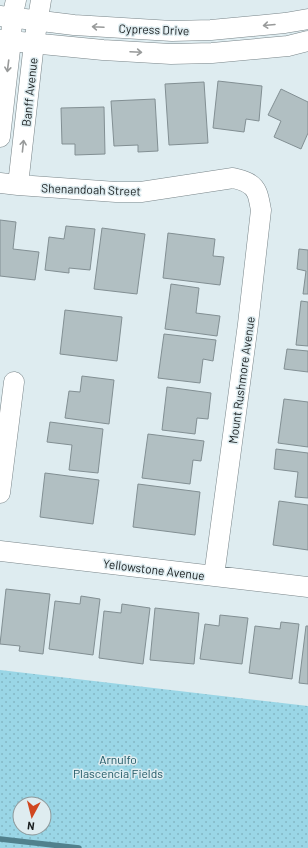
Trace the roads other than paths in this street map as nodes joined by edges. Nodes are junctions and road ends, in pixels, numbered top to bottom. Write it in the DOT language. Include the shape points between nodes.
graph roads {
  1 [pos="41,0"];
  2 [pos="9,11"];
  3 [pos="308,19"];
  4 [pos="38,21"];
  5 [pos="6,41"];
  6 [pos="308,41"];
  7 [pos="34,43"];
  8 [pos="0,137"];
  9 [pos="9,184"];
  10 [pos="252,186"];
  11 [pos="14,382"];
  12 [pos="0,493"];
  13 [pos="0,551"];
  14 [pos="214,576"];
  15 [pos="308,587"];
  1 -- 4 [label="street, Banff Avenue"];
  2 -- 4 [label="street, Cypress Drive"];
  2 -- 5 [label="street, Banff Avenue"];
  3 -- 4 [label="street, Cypress Drive, one-way" via="211,30 172,31"];
  4 -- 7 [label="street, Banff Avenue"];
  5 -- 7 [label="street, Cypress Drive"];
  5 -- 8 [label="street, Banff Avenue, one-way"];
  7 -- 6 [label="street, Cypress Drive, one-way" via="171,54 288,46"];
  9 -- 7 [label="street, Banff Avenue, one-way"];
  9 -- 10 [label="street, Shenandoah Street" via="142,192 233,178 245,180"];
  10 -- 14 [label="street, Mount Rushmore Avenue" via="257,193 261,210"];
  11 -- 12 [label="street"];
  13 -- 14 [label="street, Yellowstone Avenue"];
  14 -- 15 [label="street, Yellowstone Avenue"];
}
